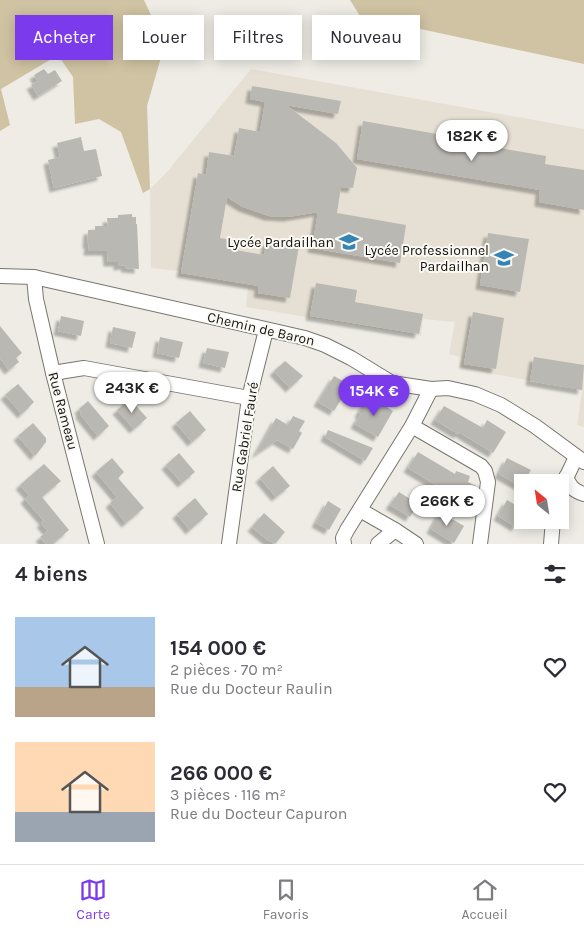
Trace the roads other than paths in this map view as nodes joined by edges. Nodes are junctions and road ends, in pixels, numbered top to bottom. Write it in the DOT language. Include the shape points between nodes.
graph roads {
  1 [pos="0,276"];
  2 [pos="34,277"];
  3 [pos="266,330"];
  4 [pos="54,374"];
  5 [pos="431,390"];
  6 [pos="249,398"];
  7 [pos="412,426"];
  8 [pos="580,460"];
  9 [pos="568,474"];
  10 [pos="569,484"];
  11 [pos="584,494"];
  12 [pos="360,510"];
  13 [pos="552,529"];
  14 [pos="395,530"];
  15 [pos="97,544"];
  16 [pos="229,544"];
  17 [pos="344,544"];
  18 [pos="378,544"];
  19 [pos="416,544"];
  20 [pos="480,544"];
  21 [pos="551,544"];
  1 -- 2 [label="street, Chemin de Baron"];
  2 -- 3 [label="street, Chemin de Baron"];
  2 -- 4 [label="street, Rue Rameau"];
  3 -- 5 [label="street, Chemin de Baron" via="325,345 392,384"];
  3 -- 6 [label="street, Rue Gabriel Fauré"];
  4 -- 6 [label="street" via="84,368"];
  4 -- 15 [label="street, Rue Rameau"];
  5 -- 7 [label="street"];
  5 -- 8 [label="street, Chemin de Baron" via="448,388 475,394 501,405"];
  6 -- 16 [label="street, Rue Gabriel Fauré"];
  7 -- 12 [label="street"];
  7 -- 20 [label="street" via="484,470 488,482"];
  8 -- 9 [label="street"];
  10 -- 11 [label="street"];
  12 -- 14 [label="street"];
  12 -- 17 [label="street" via="343,538"];
  13 -- 21 [label="street"];
  14 -- 18 [label="street"];
  14 -- 19 [label="street"];
}
